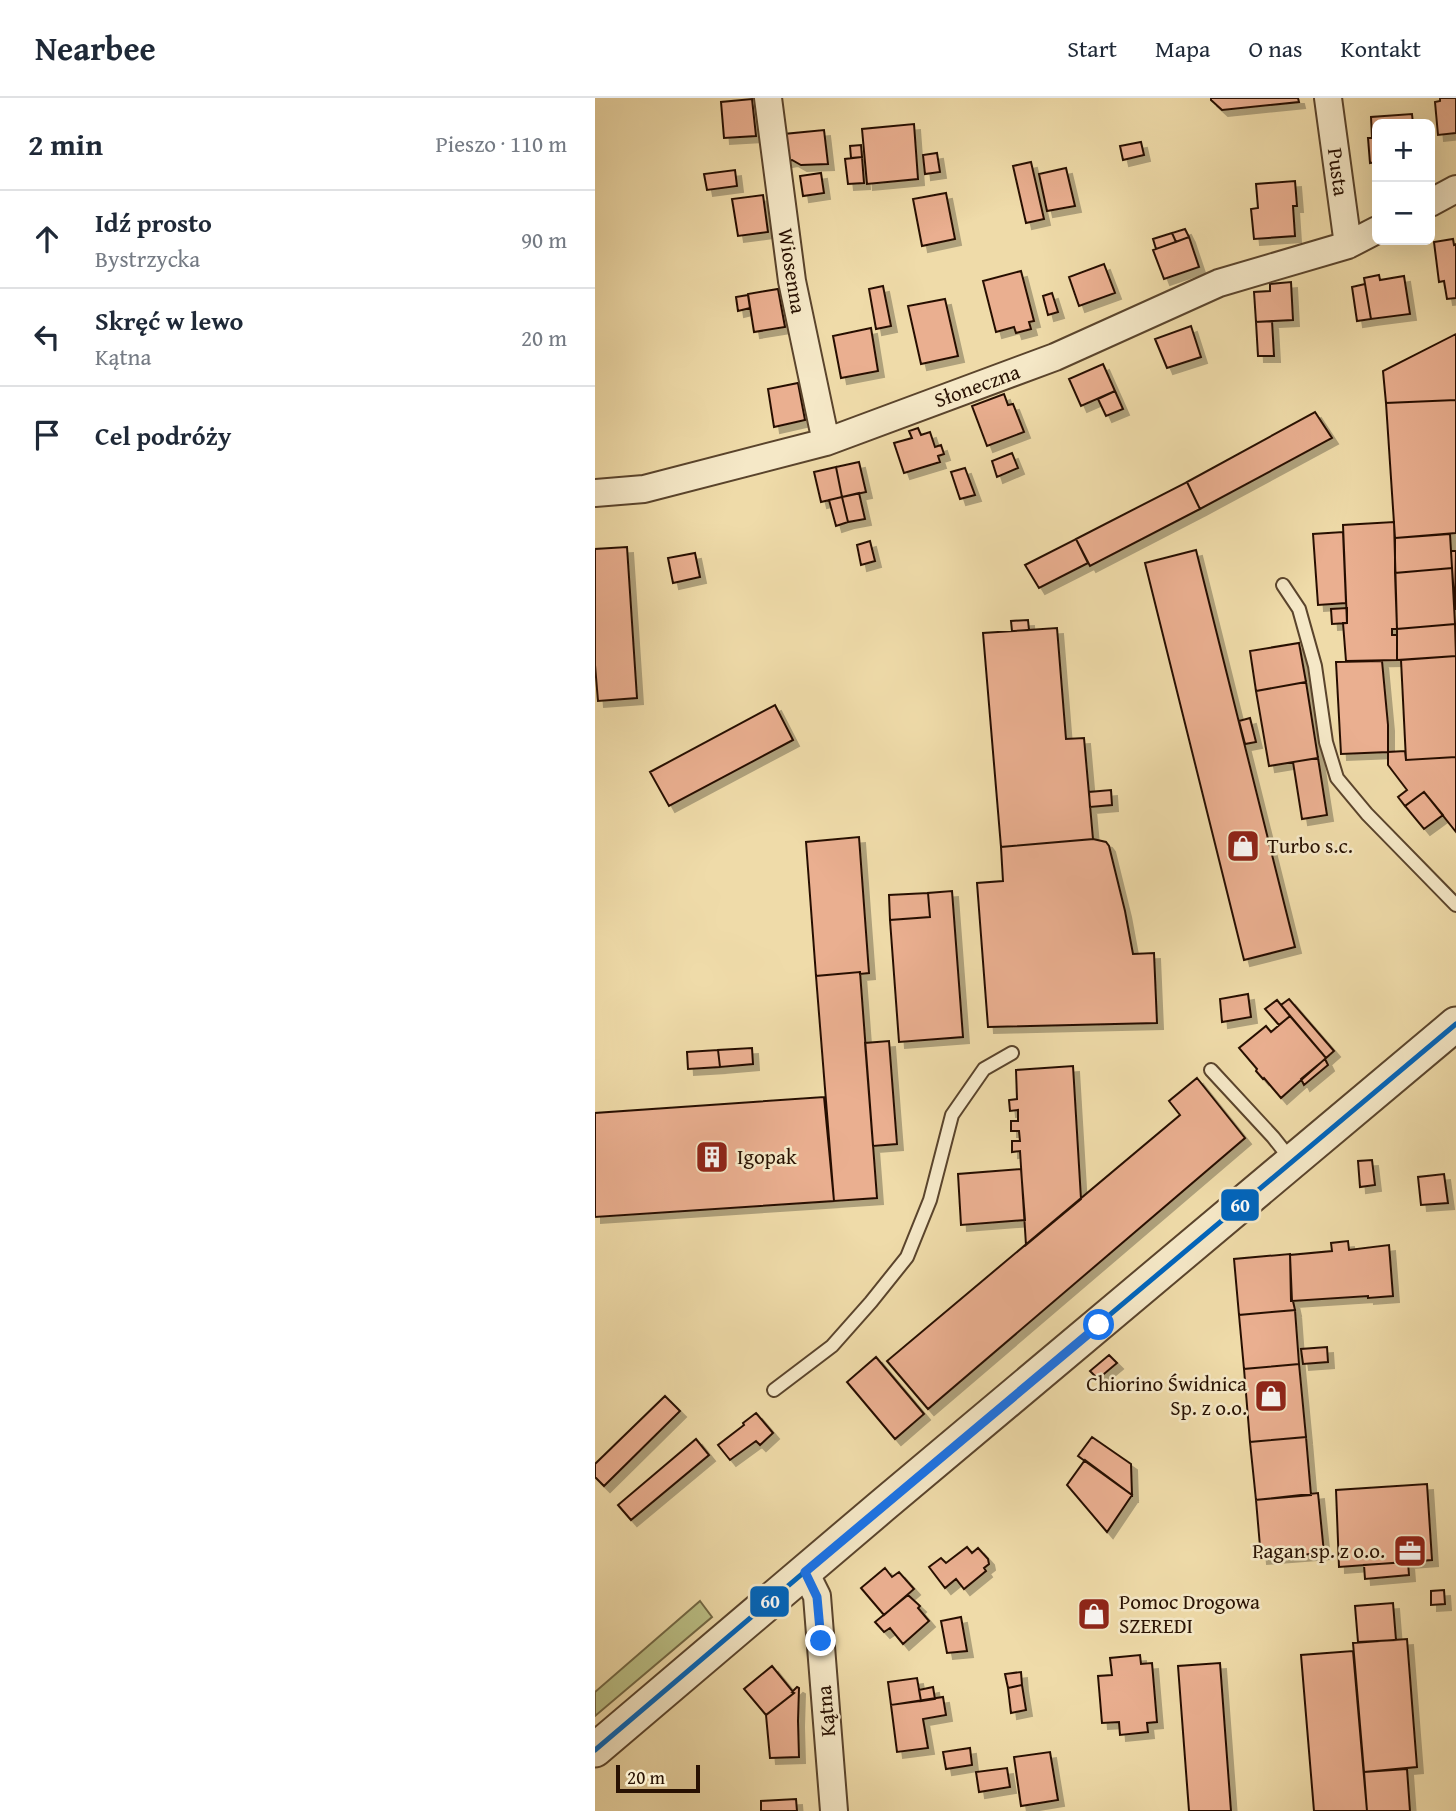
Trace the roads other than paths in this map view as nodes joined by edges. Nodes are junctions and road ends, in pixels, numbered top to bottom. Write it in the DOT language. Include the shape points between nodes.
graph roads {
  1 [pos="768,98"];
  2 [pos="1328,98"];
  3 [pos="1456,189"];
  4 [pos="1435,200"];
  5 [pos="1372,233"];
  6 [pos="1348,245"];
  7 [pos="826,442"];
  8 [pos="595,493"];
  9 [pos="1283,585"];
  10 [pos="1456,905"];
  11 [pos="1456,1024"];
  12 [pos="1012,1053"];
  13 [pos="1211,1070"];
  14 [pos="1292,1161"];
  15 [pos="774,1390"];
  16 [pos="805,1572"];
  17 [pos="595,1750"];
  18 [pos="834,1811"];
  1 -- 7 [label="street, Wiosenna" via="792,281"];
  2 -- 6 [label="street, Pusta"];
  3 -- 4 [label="street"];
  5 -- 6 [label="street, Słoneczna"];
  6 -- 7 [label="street, Słoneczna" via="1219,283 1055,357"];
  7 -- 8 [label="street, Słoneczna" via="644,489"];
  9 -- 10 [label="lane" via="1299,609 1312,654 1337,778"];
  11 -- 14 [label="street"];
  12 -- 15 [label="lane" via="983,1069 952,1115 930,1200 907,1256 832,1346"];
  13 -- 14 [label="lane"];
  14 -- 16 [label="street"];
  16 -- 17 [label="street"];
  16 -- 18 [label="street, Kątna" via="817,1597"];
}
